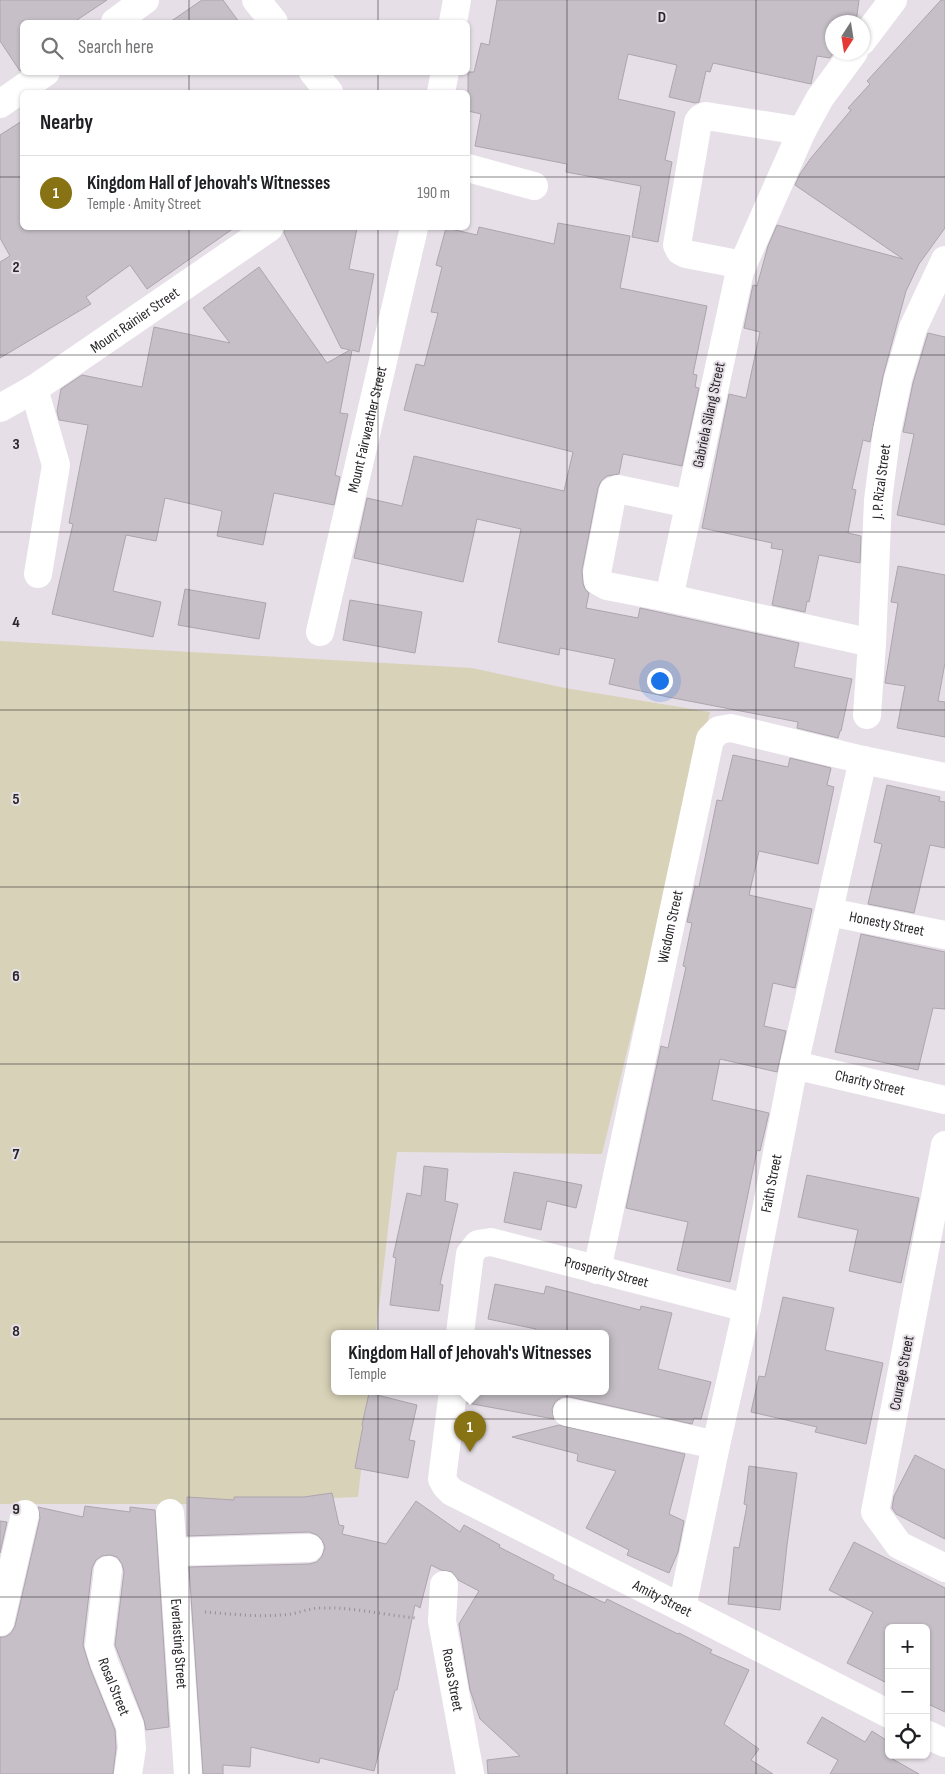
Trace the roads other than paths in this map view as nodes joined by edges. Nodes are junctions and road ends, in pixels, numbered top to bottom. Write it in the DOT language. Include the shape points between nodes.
graph roads {
  1 [pos="146,0"];
  2 [pos="256,0"];
  3 [pos="457,0"];
  4 [pos="894,0"];
  5 [pos="118,20"];
  6 [pos="272,20"];
  7 [pos="454,20"];
  8 [pos="870,31"];
  9 [pos="848,60"];
  10 [pos="42,75"];
  11 [pos="315,75"];
  12 [pos="444,75"];
  13 [pos="20,90"];
  14 [pos="20,90"];
  15 [pos="327,90"];
  16 [pos="441,90"];
  17 [pos="0,104"];
  18 [pos="802,131"];
  19 [pos="470,169"];
  20 [pos="534,186"];
  21 [pos="266,230"];
  22 [pos="414,230"];
  23 [pos="945,260"];
  24 [pos="743,265"];
  25 [pos="34,390"];
  26 [pos="0,408"];
  27 [pos="689,504"];
  28 [pos="38,574"];
  29 [pos="669,598"];
  30 [pos="320,632"];
  31 [pos="872,643"];
  32 [pos="867,715"];
  33 [pos="863,760"];
  34 [pos="945,777"];
  35 [pos="829,912"];
  36 [pos="945,936"];
  37 [pos="794,1065"];
  38 [pos="945,1100"];
  39 [pos="945,1145"];
  40 [pos="597,1270"];
  41 [pos="747,1308"];
  42 [pos="460,1330"];
  43 [pos="452,1395"];
  44 [pos="567,1412"];
  45 [pos="716,1445"];
  46 [pos="170,1513"];
  47 [pos="26,1514"];
  48 [pos="309,1548"];
  49 [pos="173,1552"];
  50 [pos="945,1568"];
  51 [pos="108,1570"];
  52 [pos="444,1585"];
  53 [pos="682,1608"];
  54 [pos="0,1622"];
  55 [pos="885,1712"];
  56 [pos="930,1736"];
  57 [pos="945,1743"];
  58 [pos="128,1774"];
  59 [pos="188,1774"];
  60 [pos="470,1774"];
  1 -- 5 [label="street"];
  2 -- 6 [label="street"];
  3 -- 7 [label="street"];
  4 -- 8 [label="street"];
  9 -- 18 [label="street, Gabriela Silang Street" via="820,98"];
  10 -- 13 [label="street"];
  11 -- 15 [label="street"];
  12 -- 16 [label="street"];
  14 -- 17 [label="street"];
  18 -- 24 [label="street, Gabriela Silang Street"];
  18 -- 24 [label="street" via="706,116 698,122 677,245 686,254"];
  19 -- 20 [label="street"];
  21 -- 25 [label="street, Mount Rainier Street"];
  22 -- 30 [label="street, Mount Fairweather Street"];
  23 -- 31 [label="street, J. P. Rizal Street" via="913,328 887,431 878,500"];
  24 -- 27 [label="street, Gabriela Silang Street"];
  25 -- 26 [label="street, Mount Rainier Street"];
  25 -- 28 [label="street" via="56,465"];
  27 -- 29 [label="street, Gabriela Silang Street"];
  27 -- 29 [label="street" via="618,489 613,491 598,581 607,586"];
  29 -- 31 [label="street"];
  31 -- 32 [label="street, J. P. Rizal Street"];
  33 -- 34 [label="street, Wisdom Street"];
  33 -- 35 [label="street, Faith Street"];
  33 -- 40 [label="street, Wisdom Street" via="731,728 719,730 710,739"];
  35 -- 36 [label="street, Honesty Street"];
  35 -- 37 [label="street, Faith Street"];
  37 -- 38 [label="street, Charity Street"];
  37 -- 41 [label="street, Faith Street"];
  39 -- 50 [label="street, Courage Street" via="875,1512 899,1545"];
  40 -- 41 [label="street, Prosperity Street"];
  40 -- 42 [label="street, Prosperity Street" via="491,1242 478,1244 470,1254"];
  41 -- 45 [label="street, Faith Street"];
  43 -- 53 [label="street, Amity Street" via="442,1479 452,1492"];
  44 -- 45 [label="street"];
  45 -- 53 [label="street, Faith Street"];
  46 -- 49 [label="street, Everlasting Street"];
  47 -- 54 [label="street"];
  48 -- 49 [label="street"];
  49 -- 59 [label="street, Everlasting Street"];
  51 -- 58 [label="street, Rosal Street" via="99,1646 130,1726 132,1748"];
  52 -- 60 [label="street, Rosas Street" via="442,1621"];
  53 -- 55 [label="street, Amity Street"];
  56 -- 57 [label="street"];
}
